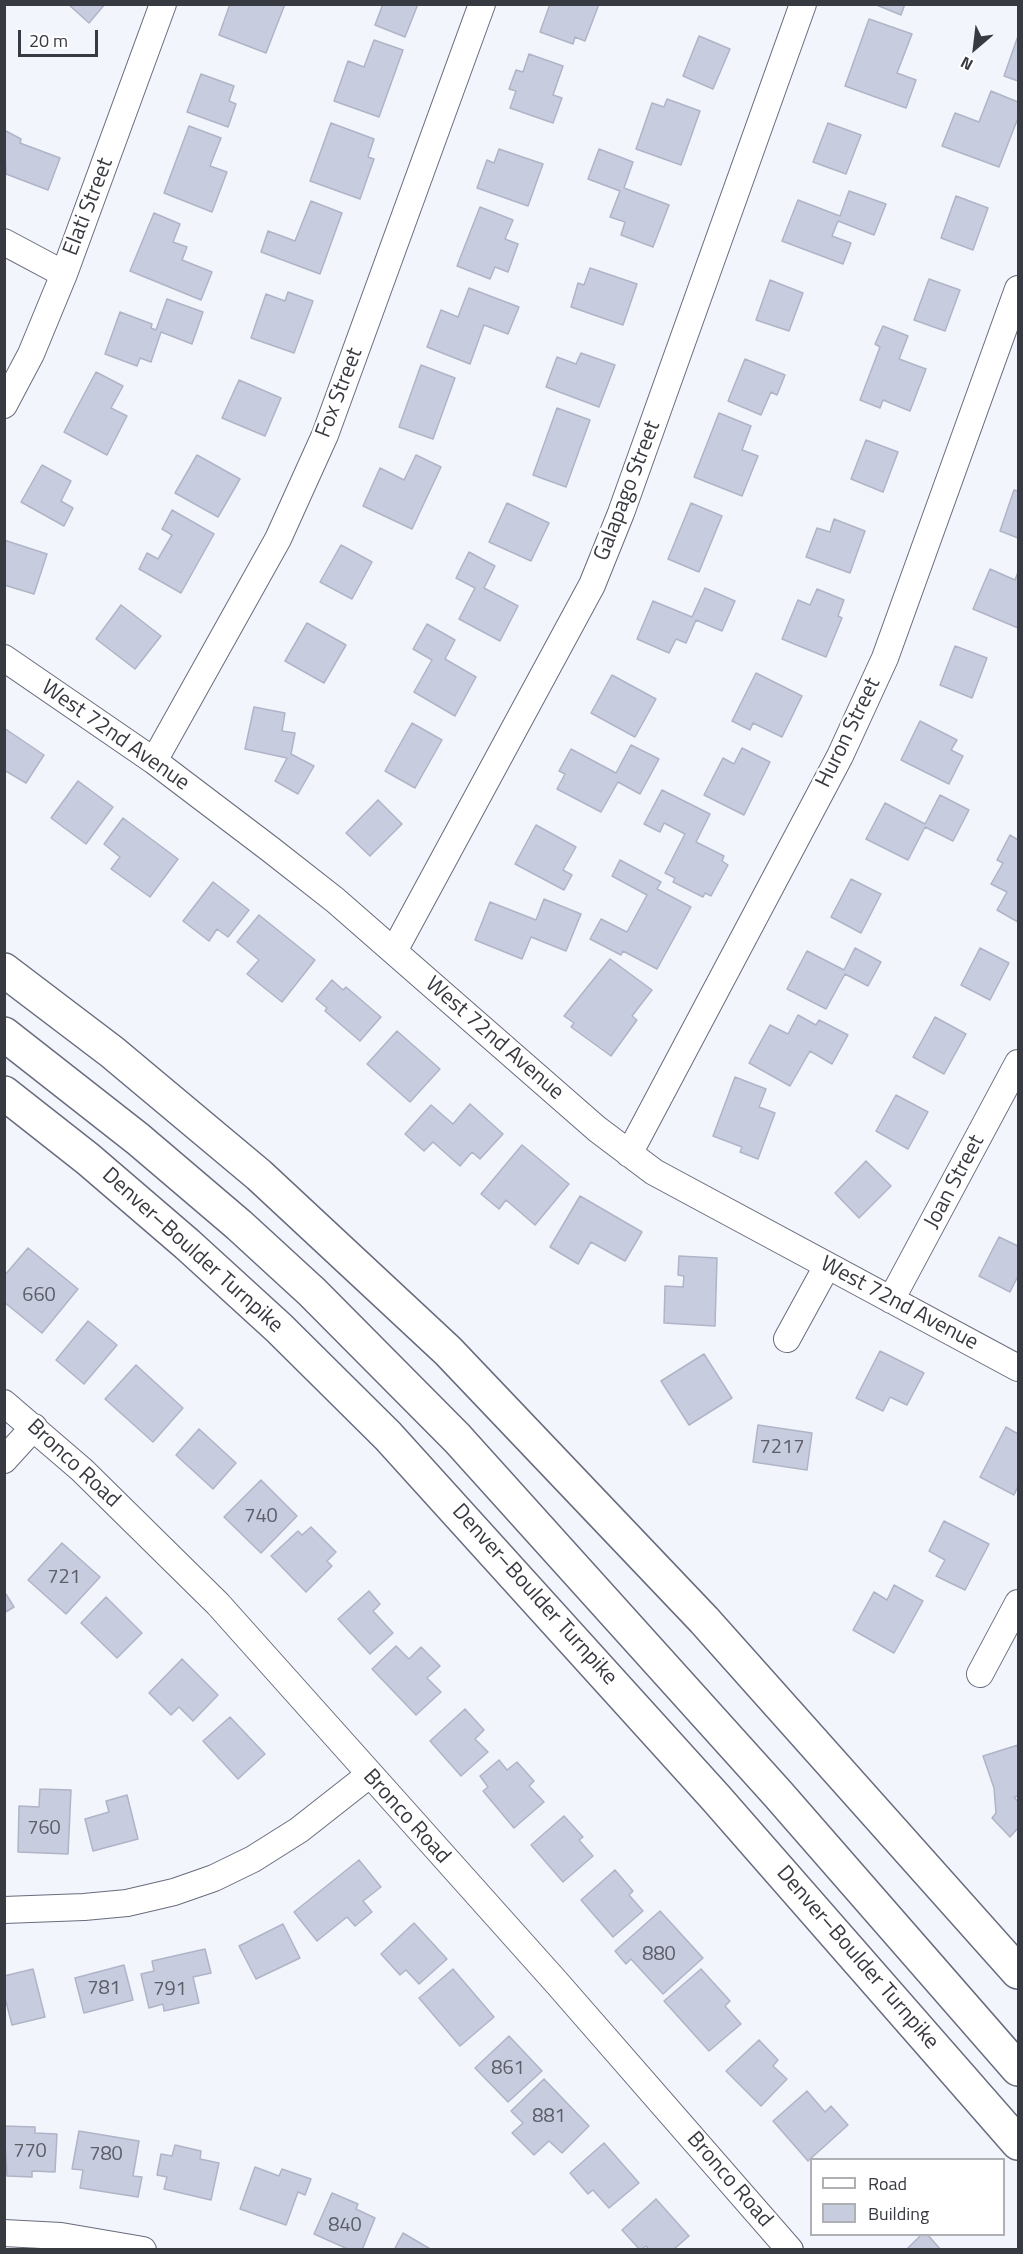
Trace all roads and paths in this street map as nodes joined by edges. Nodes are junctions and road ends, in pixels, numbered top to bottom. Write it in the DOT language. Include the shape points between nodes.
graph roads {
  1 [pos="163,4"];
  2 [pos="482,4"];
  3 [pos="803,4"];
  4 [pos="4,242"];
  5 [pos="64,274"];
  6 [pos="1018,289"];
  7 [pos="4,405"];
  8 [pos="4,658"];
  9 [pos="154,761"];
  10 [pos="394,951"];
  11 [pos="4,970"];
  12 [pos="4,1034"];
  13 [pos="1018,1063"];
  14 [pos="4,1093"];
  15 [pos="629,1154"];
  16 [pos="827,1266"];
  17 [pos="891,1300"];
  18 [pos="787,1339"];
  19 [pos="1018,1368"];
  20 [pos="4,1403"];
  21 [pos="34,1427"];
  22 [pos="4,1460"];
  23 [pos="1018,1602"];
  24 [pos="980,1674"];
  25 [pos="369,1775"];
  26 [pos="4,1910"];
  27 [pos="1018,1972"];
  28 [pos="1018,2069"];
  29 [pos="1018,2143"];
  30 [pos="4,2233"];
  31 [pos="143,2250"];
  32 [pos="790,2250"];
  1 -- 5 [label="street, Elati Street"];
  2 -- 9 [label="street, Fox Street" via="325,435 278,539"];
  3 -- 10 [label="street, Galapago Street" via="592,585"];
  4 -- 5 [label="street"];
  5 -- 7 [label="street, Elati Street" via="31,354"];
  6 -- 15 [label="street, Huron Street" via="885,658 840,756"];
  8 -- 9 [label="street, West 72nd Avenue"];
  9 -- 10 [label="street, West 72nd Avenue" via="270,849"];
  10 -- 15 [label="street, West 72nd Avenue"];
  11 -- 27 [label="highway" via="121,1059 250,1167 448,1352 680,1594"];
  12 -- 28 [label="highway" via="230,1218 320,1300 457,1438"];
  13 -- 17 [label="street, Joan Street"];
  14 -- 29 [label="highway, Denver–Boulder Turnpike" via="187,1244 388,1436 717,1798"];
  15 -- 16 [label="street, West 72nd Avenue" via="675,1184"];
  16 -- 17 [label="street, West 72nd Avenue"];
  16 -- 18 [label="street"];
  17 -- 19 [label="street, West 72nd Avenue"];
  20 -- 21 [label="street, Bronco Road"];
  21 -- 22 [label="street"];
  21 -- 25 [label="street, Bronco Road" via="218,1604"];
  23 -- 24 [label="street"];
  25 -- 26 [label="street" via="299,1830 214,1878 127,1903"];
  25 -- 32 [label="street, Bronco Road"];
  30 -- 31 [label="street" via="61,2236"];
}
